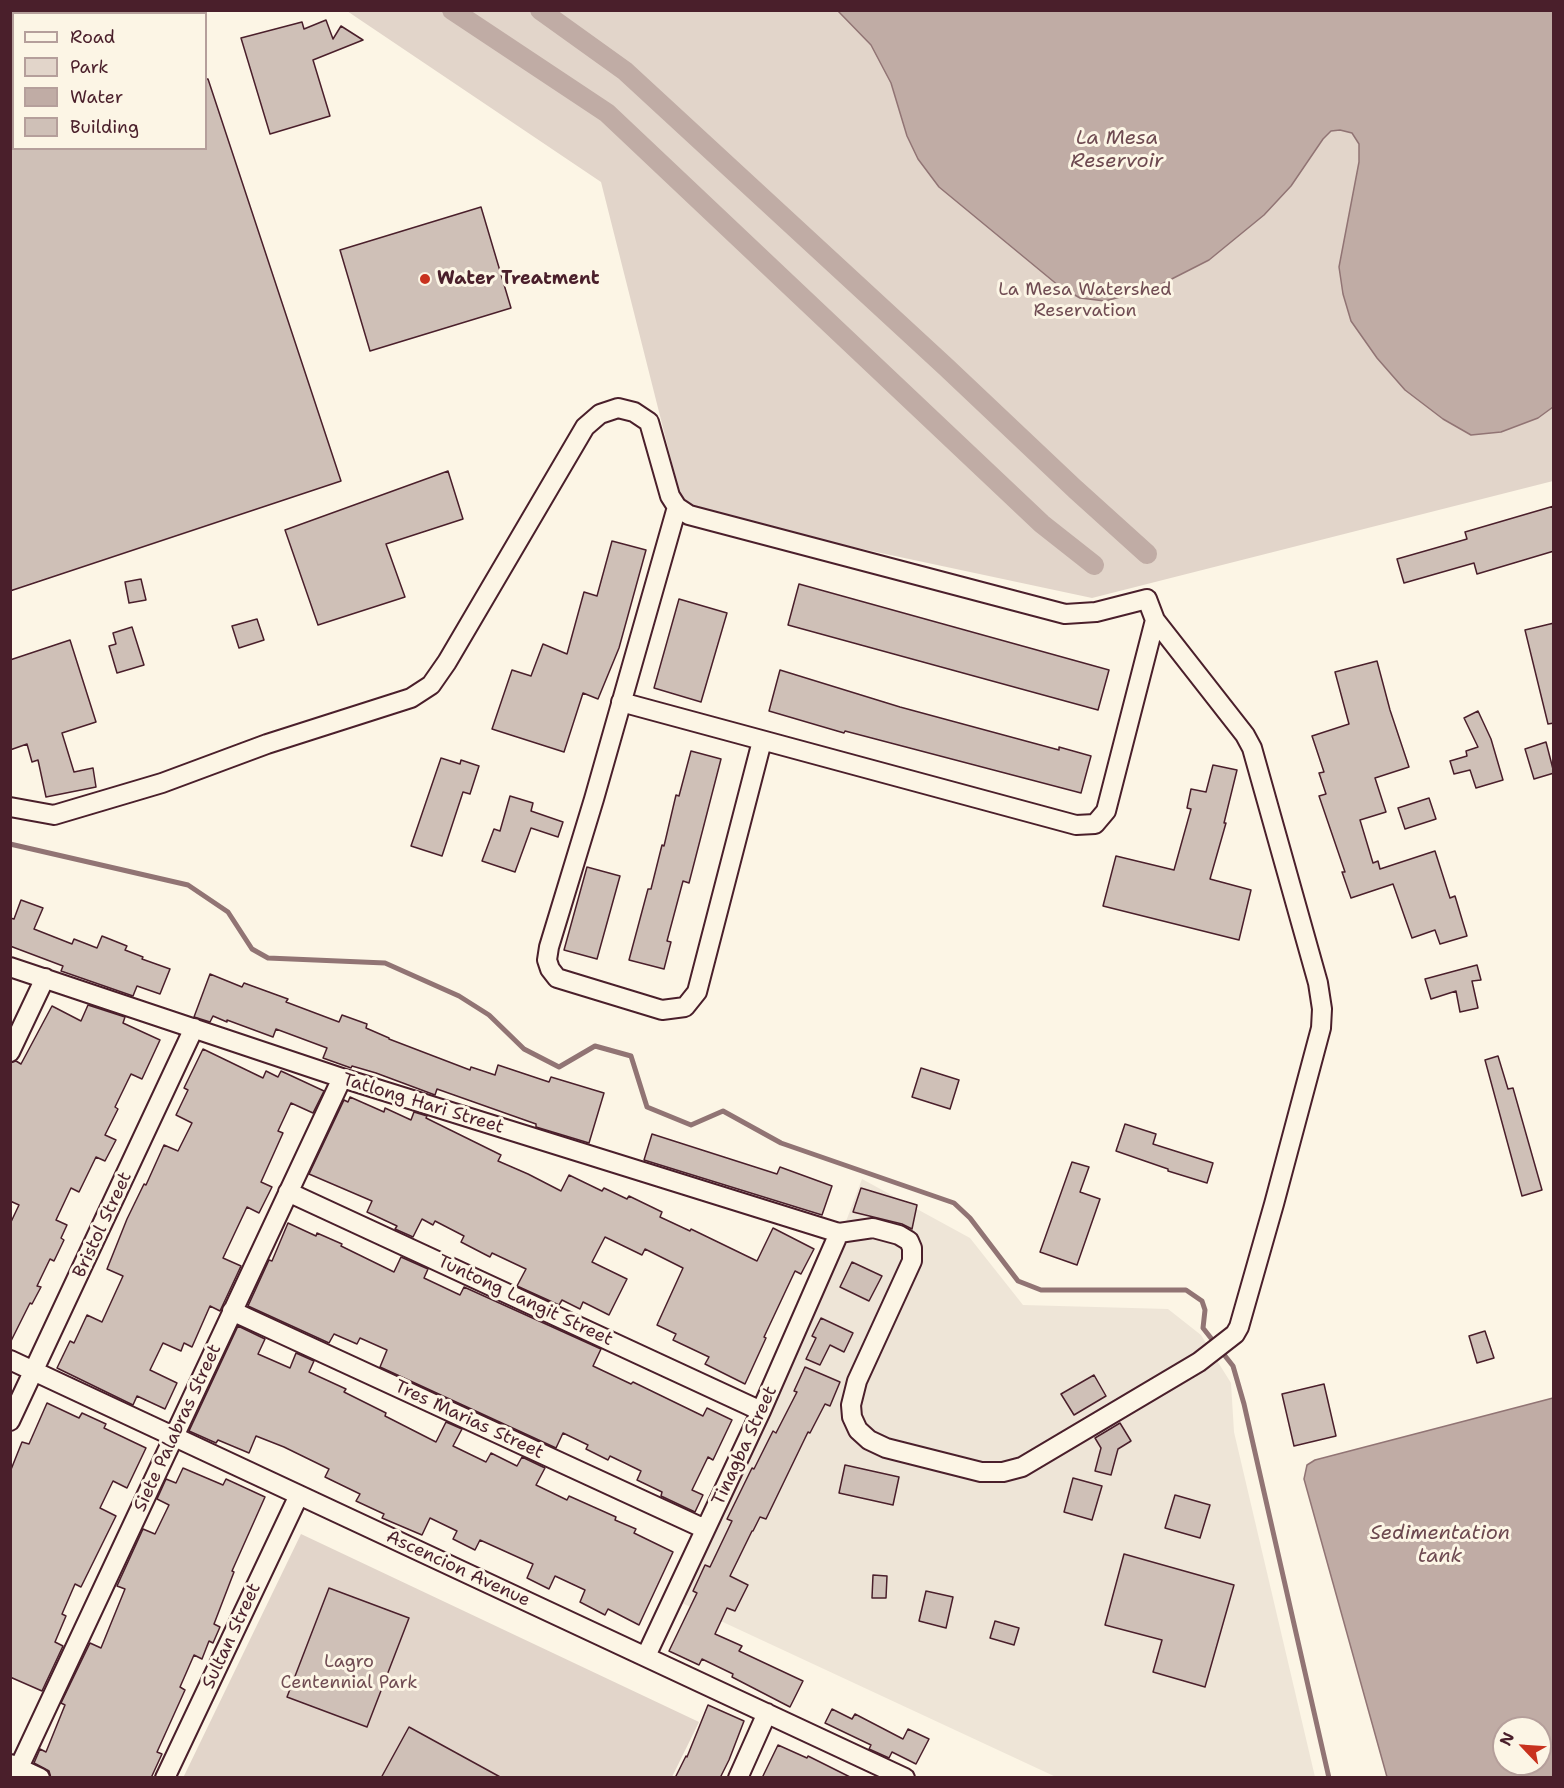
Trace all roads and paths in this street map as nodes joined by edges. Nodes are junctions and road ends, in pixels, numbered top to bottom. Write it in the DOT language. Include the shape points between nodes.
graph roads {
  1 [pos="677,507"];
  2 [pos="1155,620"];
  3 [pos="621,702"];
  4 [pos="762,741"];
  5 [pos="10,807"];
  6 [pos="10,967"];
  7 [pos="45,978"];
  8 [pos="194,1028"];
  9 [pos="10,1052"];
  10 [pos="342,1078"];
  11 [pos="288,1192"];
  12 [pos="839,1233"];
  13 [pos="232,1311"];
  14 [pos="10,1360"];
  15 [pos="34,1371"];
  16 [pos="762,1411"];
  17 [pos="10,1421"];
  18 [pos="174,1436"];
  19 [pos="299,1495"];
  20 [pos="705,1529"];
  21 [pos="646,1656"];
  22 [pos="767,1713"];
  23 [pos="14,1770"];
  24 [pos="40,1778"];
  25 [pos="165,1778"];
  26 [pos="738,1778"];
  27 [pos="905,1778"];
  1 -- 2 [label="street" via="689,515 1065,614 1096,612 1147,599"];
  1 -- 3 [label="street"];
  1 -- 5 [label="street" via="670,496 649,422 618,408 600,414 580,436 431,685 411,698 162,783 54,815"];
  2 -- 4 [label="street" via="1106,811 1095,824 1076,825"];
  2 -- 12 [label="street" via="1252,748 1322,1009 1321,1028 1235,1334 1198,1362 1013,1470 981,1472 886,1448 858,1430 851,1405 856,1381 907,1274 912,1248 899,1235 873,1228"];
  3 -- 4 [label="street"];
  3 -- 4 [label="street" via="547,960 557,978 662,1010 685,1007 697,992"];
  6 -- 7 [label="street, Tatlong Hari Street"];
  7 -- 8 [label="street, Tatlong Hari Street"];
  7 -- 9 [label="street"];
  8 -- 10 [label="street, Tatlong Hari Street"];
  8 -- 15 [label="street, Bristol Street"];
  10 -- 11 [label="street, Siete Palabras Street"];
  10 -- 12 [label="street, Tatlong Hari Street"];
  11 -- 13 [label="street, Siete Palabras Street"];
  11 -- 16 [label="street, Tuntong Langit Street"];
  12 -- 16 [label="street, Tinagba Street"];
  13 -- 18 [label="street, Siete Palabras Street"];
  13 -- 20 [label="street, Tres Marias Street"];
  14 -- 15 [label="street, Ascencion Avenue"];
  15 -- 17 [label="street, Bristol Street"];
  15 -- 18 [label="street, Ascencion Avenue"];
  16 -- 20 [label="street, Tinagba Street"];
  18 -- 19 [label="street, Ascencion Avenue"];
  18 -- 23 [label="street, Siete Palabras Street"];
  19 -- 21 [label="street, Ascencion Avenue"];
  19 -- 25 [label="street, Sultan Street"];
  20 -- 21 [label="street, Tinagba Street"];
  21 -- 22 [label="street, Ascencion Avenue"];
  22 -- 26 [label="street"];
  22 -- 27 [label="street, Ascencion Avenue"];
  23 -- 24 [label="street"];
}
